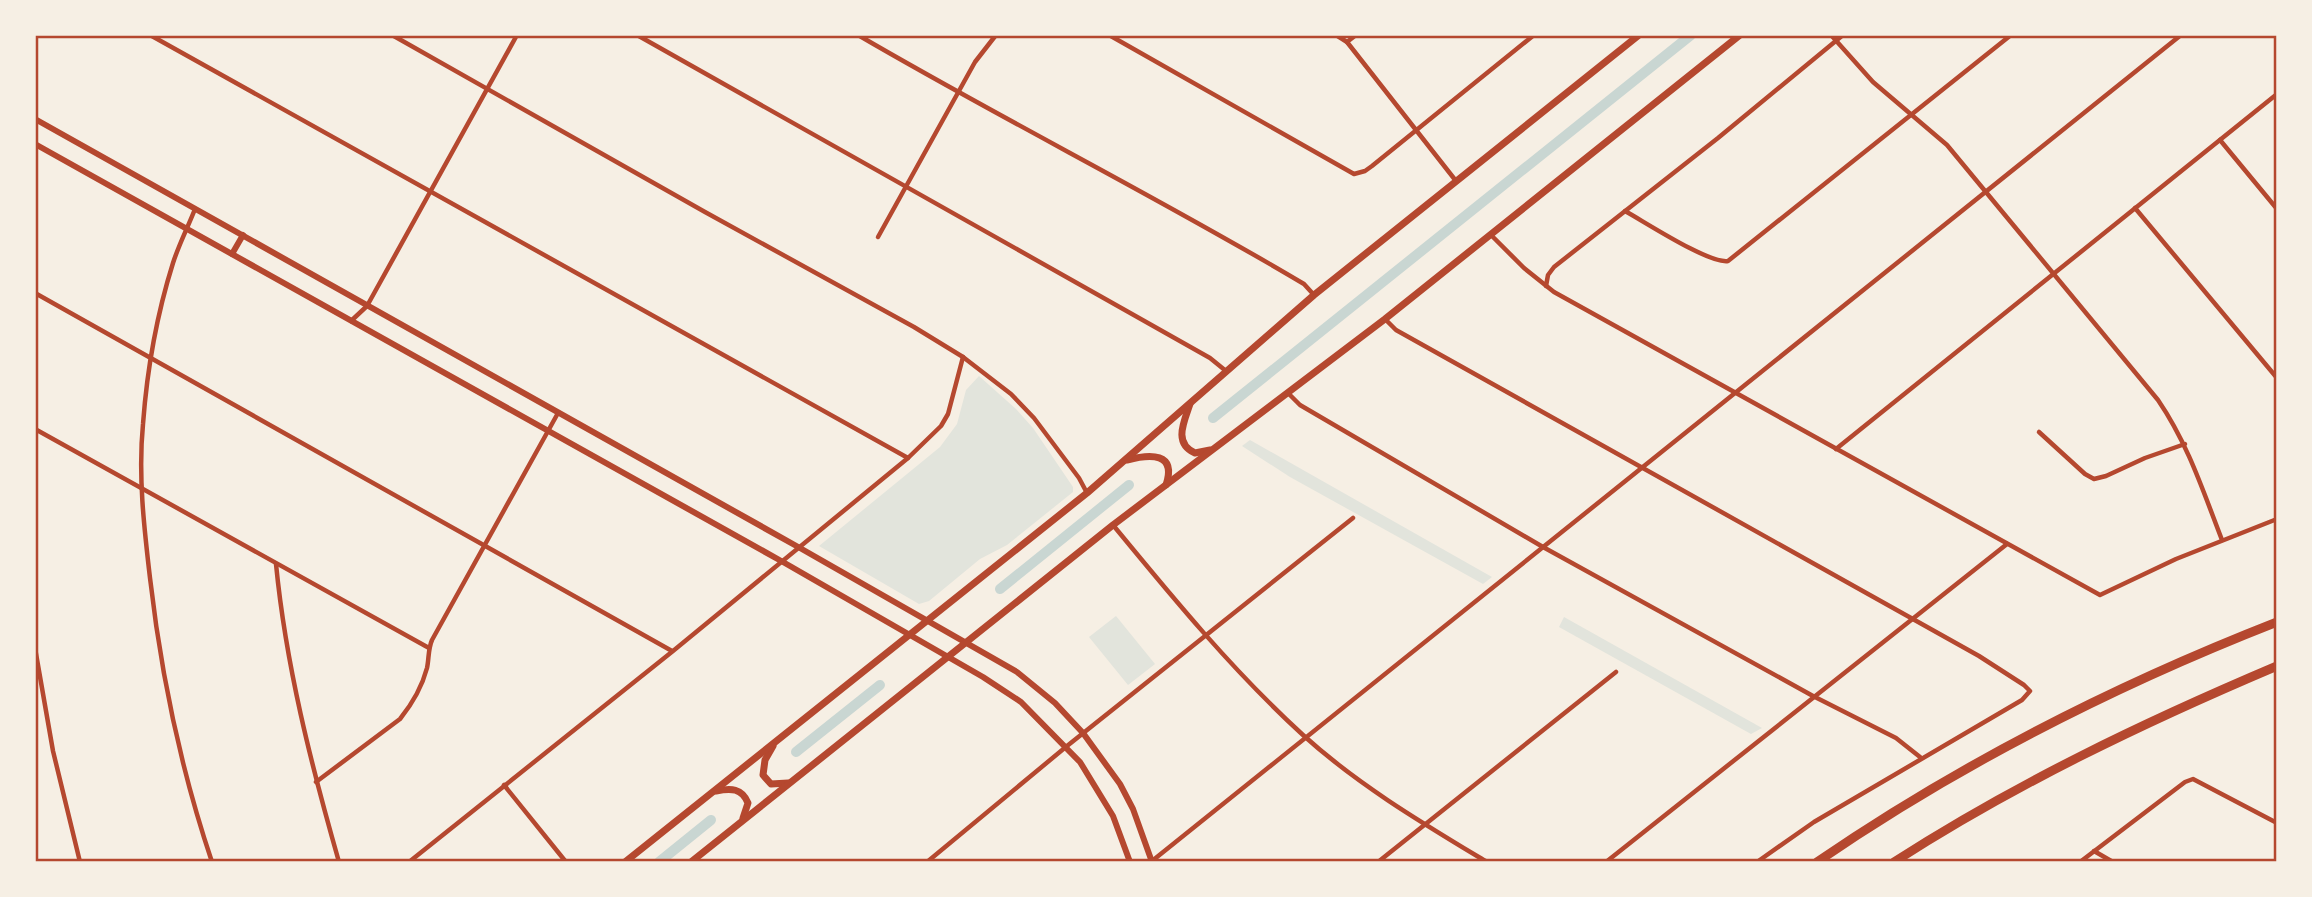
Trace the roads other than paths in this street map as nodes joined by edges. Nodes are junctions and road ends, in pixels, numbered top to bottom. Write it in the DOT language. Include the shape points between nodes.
graph roads {
  1 [pos="150,35"];
  2 [pos="392,35"];
  3 [pos="517,35"];
  4 [pos="638,35"];
  5 [pos="858,35"];
  6 [pos="996,35"];
  7 [pos="1109,35"];
  8 [pos="1336,35"];
  9 [pos="1356,35"];
  10 [pos="1534,35"];
  11 [pos="1639,35"];
  12 [pos="1740,35"];
  13 [pos="1831,35"];
  14 [pos="1843,35"];
  15 [pos="2011,35"];
  16 [pos="2181,35"];
  17 [pos="1836,41"];
  18 [pos="1348,42"];
  19 [pos="488,88"];
  20 [pos="958,93"];
  21 [pos="2277,94"];
  22 [pos="1911,116"];
  23 [pos="35,119"];
  24 [pos="1416,130"];
  25 [pos="2220,140"];
  26 [pos="35,144"];
  27 [pos="1456,181"];
  28 [pos="907,186"];
  29 [pos="430,191"];
  30 [pos="1987,191"];
  31 [pos="2135,208"];
  32 [pos="195,209"];
  33 [pos="2277,209"];
  34 [pos="1625,211"];
  35 [pos="187,229"];
  36 [pos="1491,235"];
  37 [pos="243,236"];
  38 [pos="878,237"];
  39 [pos="232,254"];
  40 [pos="2053,273"];
  41 [pos="1546,286"];
  42 [pos="35,293"];
  43 [pos="1314,295"];
  44 [pos="367,306"];
  45 [pos="1385,319"];
  46 [pos="351,321"];
  47 [pos="963,357"];
  48 [pos="150,359"];
  49 [pos="1226,371"];
  50 [pos="2277,378"];
  51 [pos="1288,393"];
  52 [pos="1735,393"];
  53 [pos="1190,403"];
  54 [pos="558,413"];
  55 [pos="35,429"];
  56 [pos="547,432"];
  57 [pos="2039,432"];
  58 [pos="2185,444"];
  59 [pos="1216,447"];
  60 [pos="1836,449"];
  61 [pos="908,458"];
  62 [pos="1125,460"];
  63 [pos="1642,468"];
  64 [pos="1166,486"];
  65 [pos="142,490"];
  66 [pos="1087,493"];
  67 [pos="1353,518"];
  68 [pos="2277,519"];
  69 [pos="1113,526"];
  70 [pos="2222,540"];
  71 [pos="2007,544"];
  72 [pos="484,545"];
  73 [pos="1543,547"];
  74 [pos="800,548"];
  75 [pos="783,562"];
  76 [pos="275,564"];
  77 [pos="1911,619"];
  78 [pos="926,620"];
  79 [pos="2277,622"];
  80 [pos="909,634"];
  81 [pos="1205,636"];
  82 [pos="966,643"];
  83 [pos="35,648"];
  84 [pos="429,648"];
  85 [pos="673,651"];
  86 [pos="949,657"];
  87 [pos="2277,666"];
  88 [pos="1616,672"];
  89 [pos="1813,696"];
  90 [pos="1083,733"];
  91 [pos="1305,737"];
  92 [pos="777,740"];
  93 [pos="1067,746"];
  94 [pos="1921,758"];
  95 [pos="316,782"];
  96 [pos="790,783"];
  97 [pos="504,785"];
  98 [pos="712,792"];
  99 [pos="2277,823"];
  100 [pos="738,824"];
  101 [pos="1425,824"];
  102 [pos="2094,851"];
  103 [pos="210,856"];
  104 [pos="80,862"];
  105 [pos="202,862"];
  106 [pos="212,862"];
  107 [pos="339,862"];
  108 [pos="408,862"];
  109 [pos="566,862"];
  110 [pos="625,862"];
  111 [pos="691,862"];
  112 [pos="927,862"];
  113 [pos="1130,862"];
  114 [pos="1151,862"];
  115 [pos="1378,862"];
  116 [pos="1488,862"];
  117 [pos="1606,862"];
  118 [pos="1757,862"];
  119 [pos="1817,862"];
  120 [pos="1894,862"];
  121 [pos="2080,862"];
  122 [pos="2113,862"];
  1 -- 29 [label="street"];
  2 -- 19 [label="street"];
  3 -- 19 [label="street"];
  4 -- 28 [label="street"];
  5 -- 20 [label="street"];
  6 -- 20 [label="street"];
  7 -- 24 [label="street" via="1348,172 1366,171"];
  8 -- 18 [label="street"];
  9 -- 18 [label="street"];
  10 -- 24 [label="street"];
  11 -- 27 [label="main road"];
  12 -- 36 [label="main road"];
  13 -- 17 [label="street"];
  14 -- 17 [label="street"];
  15 -- 22 [label="street"];
  16 -- 30 [label="street"];
  17 -- 22 [label="street"];
  17 -- 34 [label="street"];
  18 -- 24 [label="street"];
  19 -- 29 [label="street"];
  19 -- 47 [label="street"];
  20 -- 28 [label="street"];
  20 -- 43 [label="street" via="1228,239 1304,284"];
  21 -- 25 [label="street"];
  22 -- 30 [label="street" via="1947,145"];
  22 -- 34 [label="street" via="1728,261 1704,255"];
  23 -- 32 [label="street"];
  24 -- 27 [label="street"];
  25 -- 31 [label="street"];
  25 -- 33 [label="street"];
  26 -- 35 [label="street"];
  27 -- 43 [label="main road"];
  28 -- 38 [label="street"];
  28 -- 49 [label="street"];
  29 -- 44 [label="street"];
  29 -- 61 [label="street"];
  30 -- 40 [label="street"];
  30 -- 52 [label="street"];
  31 -- 40 [label="street"];
  31 -- 50 [label="street"];
  32 -- 35 [label="street"];
  32 -- 37 [label="street"];
  34 -- 41 [label="street" via="1554,267"];
  35 -- 39 [label="street"];
  35 -- 48 [label="street" via="166,287"];
  36 -- 41 [label="street"];
  36 -- 45 [label="main road"];
  37 -- 39 [label="street"];
  37 -- 44 [label="street"];
  39 -- 46 [label="street"];
  40 -- 58 [label="street" via="2158,400"];
  40 -- 60 [label="street"];
  41 -- 52 [label="street"];
  42 -- 48 [label="street"];
  43 -- 49 [label="main road"];
  44 -- 46 [label="street"];
  44 -- 54 [label="street"];
  45 -- 51 [label="main road"];
  45 -- 63 [label="street"];
  46 -- 56 [label="street"];
  47 -- 61 [label="street" via="948,414"];
  47 -- 66 [label="street" via="1034,418"];
  48 -- 65 [label="street" via="142,426"];
  48 -- 72 [label="street"];
  49 -- 53 [label="main road"];
  51 -- 59 [label="main road"];
  51 -- 73 [label="street" via="1300,405"];
  52 -- 60 [label="street"];
  52 -- 63 [label="street"];
  53 -- 59 [label="main road" via="1181,432 1186,447 1195,453"];
  53 -- 62 [label="main road"];
  54 -- 56 [label="street"];
  54 -- 74 [label="street"];
  55 -- 65 [label="street"];
  56 -- 72 [label="street"];
  56 -- 75 [label="street"];
  57 -- 58 [label="street" via="2094,479"];
  58 -- 70 [label="street"];
  59 -- 64 [label="main road"];
  60 -- 71 [label="street"];
  61 -- 74 [label="street"];
  62 -- 64 [label="main road" via="1161,458 1169,469"];
  62 -- 66 [label="main road"];
  63 -- 73 [label="street"];
  63 -- 77 [label="street"];
  64 -- 69 [label="main road"];
  65 -- 76 [label="street"];
  65 -- 103 [label="street" via="165,685"];
  66 -- 78 [label="main road"];
  67 -- 81 [label="street"];
  68 -- 70 [label="street"];
  69 -- 81 [label="street"];
  69 -- 82 [label="main road"];
  70 -- 71 [label="street" via="2102,595"];
  71 -- 77 [label="street"];
  72 -- 84 [label="street"];
  72 -- 85 [label="street"];
  73 -- 89 [label="street"];
  73 -- 91 [label="street"];
  74 -- 75 [label="street"];
  74 -- 78 [label="street"];
  75 -- 80 [label="street"];
  75 -- 85 [label="street"];
  76 -- 84 [label="street"];
  76 -- 95 [label="street"];
  77 -- 89 [label="street"];
  77 -- 94 [label="street" via="1979,656 2030,691"];
  78 -- 80 [label="main road"];
  78 -- 82 [label="street"];
  79 -- 119 [label="highway" via="2069,714 1928,792"];
  80 -- 86 [label="street"];
  80 -- 92 [label="main road"];
  81 -- 90 [label="street"];
  81 -- 91 [label="street"];
  82 -- 86 [label="main road"];
  82 -- 90 [label="street" via="1017,672"];
  83 -- 104 [label="street" via="53,751"];
  84 -- 95 [label="street" via="421,686 400,719"];
  85 -- 97 [label="street"];
  86 -- 93 [label="street" via="1021,702"];
  86 -- 96 [label="main road"];
  87 -- 120 [label="highway" via="2168,712 2048,773"];
  88 -- 101 [label="street"];
  89 -- 94 [label="street" via="1896,738"];
  89 -- 117 [label="street"];
  90 -- 93 [label="street"];
  90 -- 114 [label="street" via="1133,809"];
  91 -- 101 [label="street"];
  91 -- 114 [label="street"];
  92 -- 96 [label="main road" via="765,760 763,775 771,784"];
  92 -- 98 [label="main road"];
  93 -- 112 [label="street"];
  93 -- 113 [label="street" via="1113,816"];
  94 -- 118 [label="street"];
  95 -- 107 [label="street"];
  96 -- 100 [label="main road"];
  97 -- 108 [label="street"];
  97 -- 109 [label="street"];
  98 -- 100 [label="main road" via="728,789 745,795 746,812"];
  98 -- 110 [label="main road"];
  99 -- 102 [label="street" via="2193,779"];
  100 -- 111 [label="main road"];
  101 -- 115 [label="street"];
  101 -- 116 [label="street"];
  102 -- 121 [label="street"];
  102 -- 122 [label="street"];
  103 -- 105 [label="street"];
  103 -- 106 [label="street"];
}
